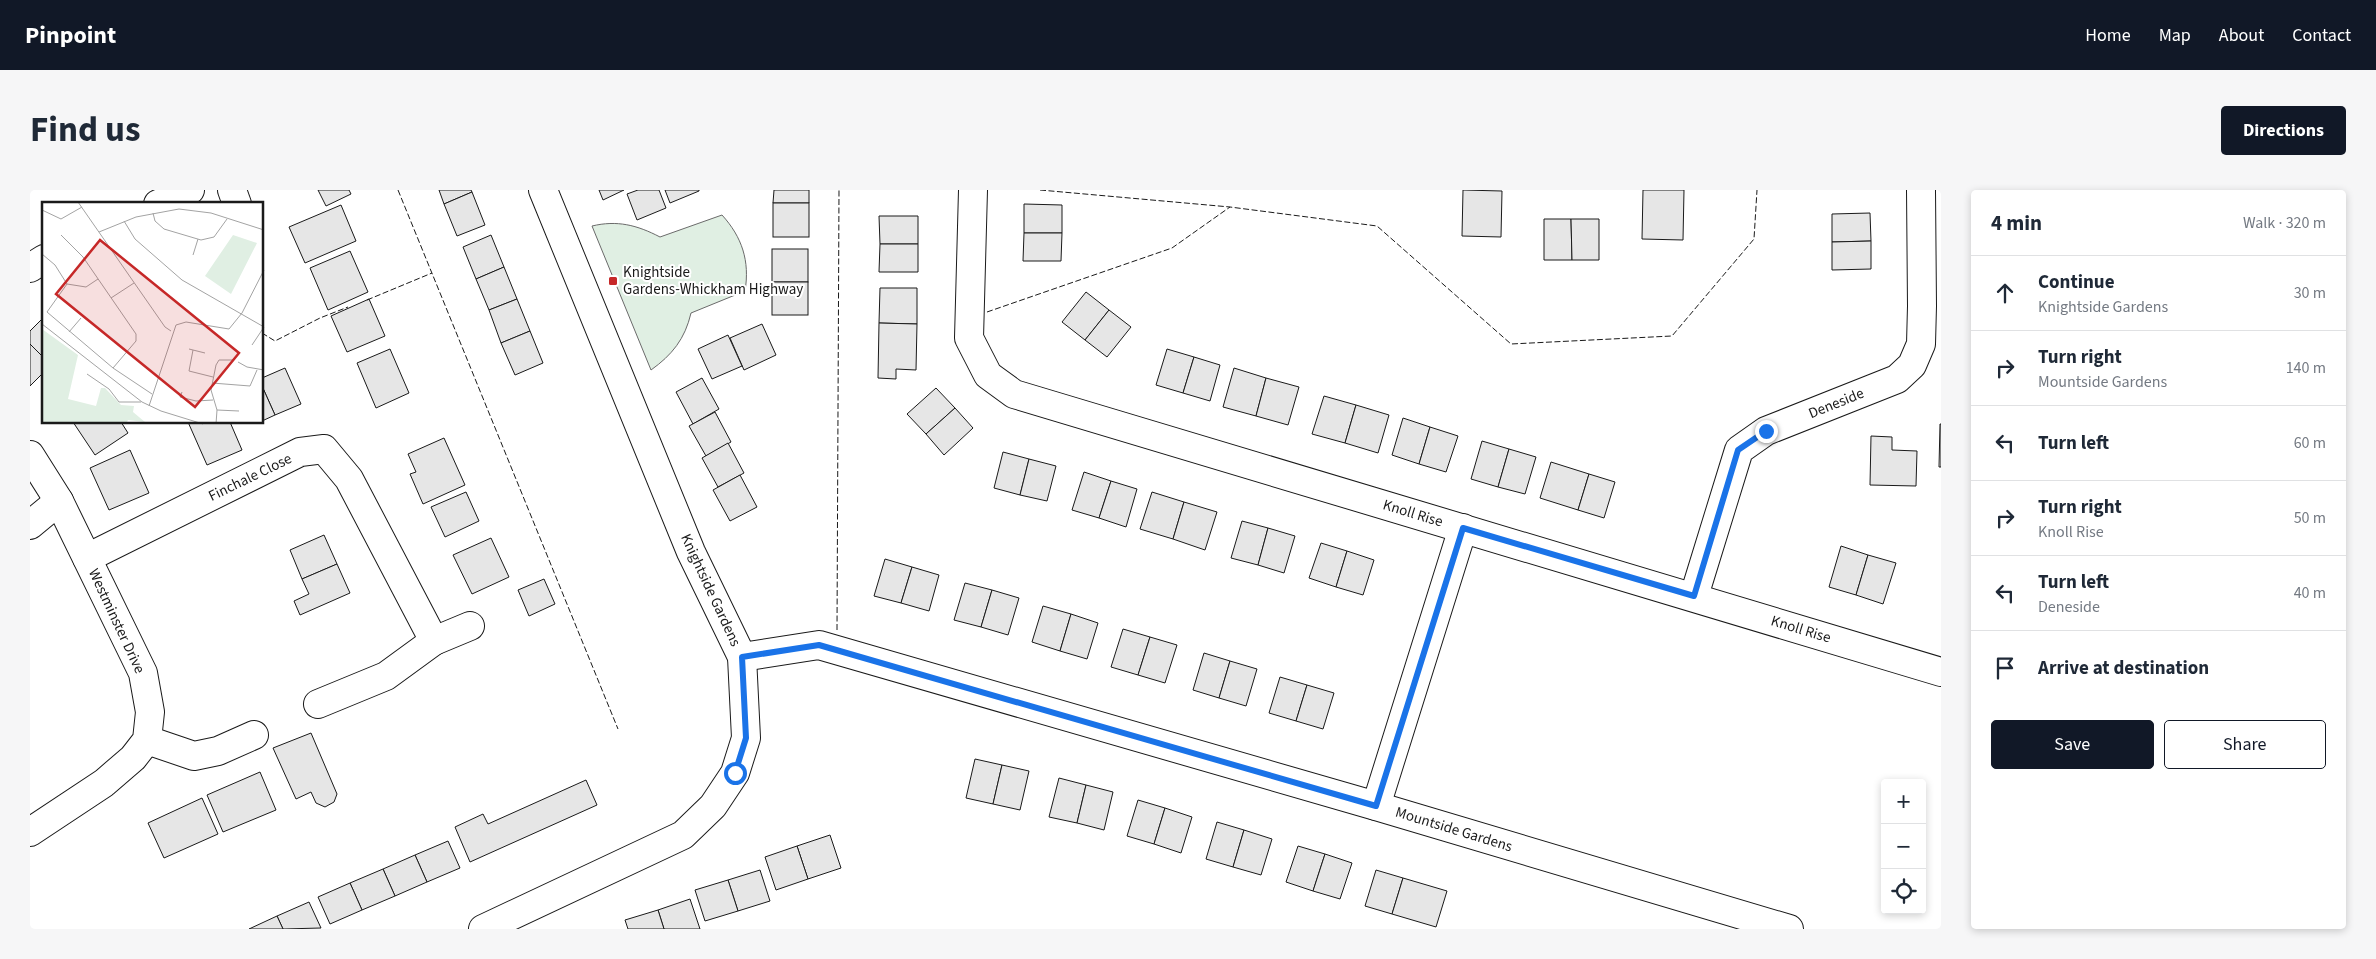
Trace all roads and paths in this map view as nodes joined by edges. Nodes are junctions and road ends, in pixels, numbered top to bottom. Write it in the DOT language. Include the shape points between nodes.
graph roads {
  1 [pos="190,190"];
  2 [pos="232,190"];
  3 [pos="543,190"];
  4 [pos="973,190"];
  5 [pos="1920,190"];
  6 [pos="163,202"];
  7 [pos="236,202"];
  8 [pos="42,259"];
  9 [pos="30,268"];
  10 [pos="1931,347"];
  11 [pos="30,455"];
  12 [pos="59,501"];
  13 [pos="30,525"];
  14 [pos="1463,528"];
  15 [pos="87,558"];
  16 [pos="1694,596"];
  17 [pos="470,626"];
  18 [pos="434,641"];
  19 [pos="742,657"];
  20 [pos="1941,672"];
  21 [pos="318,704"];
  22 [pos="254,735"];
  23 [pos="148,740"];
  24 [pos="1376,806"];
  25 [pos="30,832"];
  26 [pos="1744,923"];
  27 [pos="483,929"];
  28 [pos="1789,929"];
  1 -- 6 [label="street"];
  2 -- 7 [label="street"];
  3 -- 19 [label="street, Knightside Gardens" via="691,552"];
  4 -- 14 [label="street, Knoll Rise" via="969,338 988,375 1014,394"];
  5 -- 10 [label="street, Deneside" via="1922,306"];
  8 -- 9 [label="street"];
  10 -- 16 [label="street, Deneside" via="1897,379 1766,431 1738,450"];
  11 -- 12 [label="street, Westminster Drive"];
  12 -- 13 [label="street"];
  12 -- 15 [label="street, Westminster Drive"];
  14 -- 16 [label="street, Knoll Rise"];
  14 -- 24 [label="street"];
  15 -- 18 [label="street, Finchale Close" via="300,452 324,449 349,479"];
  15 -- 23 [label="street, Westminster Drive" via="143,673 150,712"];
  16 -- 20 [label="street, Knoll Rise"];
  17 -- 18 [label="street"];
  18 -- 21 [label="street" via="386,676"];
  19 -- 24 [label="street, Mountside Gardens" via="819,645"];
  19 -- 27 [label="street, Knightside Gardens" via="746,738 735,773 713,806 683,835"];
  22 -- 23 [label="street" via="218,751 194,756"];
  23 -- 25 [label="street" via="104,783"];
  24 -- 26 [label="street, Mountside Gardens"];
  26 -- 28 [label="street, Mountside Gardens"];
}
